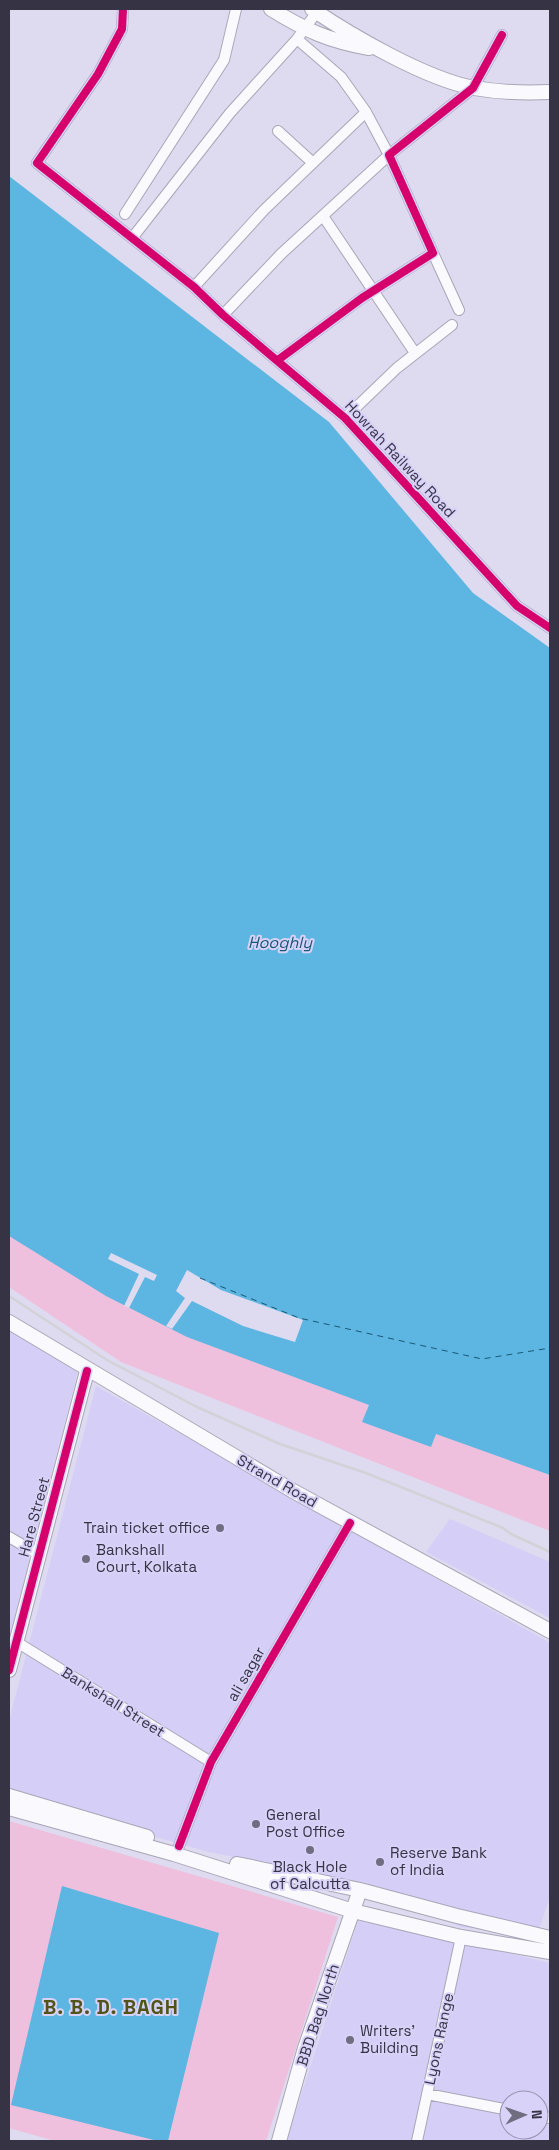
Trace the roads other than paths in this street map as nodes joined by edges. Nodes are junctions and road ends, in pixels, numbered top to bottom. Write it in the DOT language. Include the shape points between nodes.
graph roads {
  1 [pos="123,9"];
  2 [pos="236,9"];
  3 [pos="271,9"];
  4 [pos="316,10"];
  5 [pos="300,34"];
  6 [pos="502,35"];
  7 [pos="380,50"];
  8 [pos="473,88"];
  9 [pos="550,92"];
  10 [pos="366,112"];
  11 [pos="278,131"];
  12 [pos="389,155"];
  13 [pos="313,164"];
  14 [pos="125,214"];
  15 [pos="323,216"];
  16 [pos="133,237"];
  17 [pos="432,253"];
  18 [pos="194,287"];
  19 [pos="374,291"];
  20 [pos="460,310"];
  21 [pos="224,316"];
  22 [pos="452,325"];
  23 [pos="415,353"];
  24 [pos="278,360"];
  25 [pos="345,418"];
  26 [pos="550,628"];
  27 [pos="9,1322"];
  28 [pos="87,1371"];
  29 [pos="350,1522"];
  30 [pos="9,1537"];
  31 [pos="38,1554"];
  32 [pos="550,1631"];
  33 [pos="16,1642"];
  34 [pos="10,1664"];
  35 [pos="211,1762"];
  36 [pos="9,1796"];
  37 [pos="9,1808"];
  38 [pos="177,1850"];
  39 [pos="360,1890"];
  40 [pos="353,1911"];
  41 [pos="549,1933"];
  42 [pos="461,1937"];
  43 [pos="545,1952"];
  44 [pos="427,2094"];
  45 [pos="499,2108"];
  46 [pos="279,2141"];
  47 [pos="417,2141"];
  1 -- 16 [label="street, Howrah Railway Road" via="122,30 98,74 37,163"];
  2 -- 14 [label="street" via="224,60"];
  3 -- 5 [label="main road"];
  4 -- 5 [label="street"];
  4 -- 7 [label="main road"];
  5 -- 7 [label="main road"];
  5 -- 10 [label="street" via="341,77"];
  5 -- 16 [label="street" via="230,113"];
  6 -- 8 [label="street"];
  7 -- 8 [label="main road"];
  8 -- 9 [label="main road"];
  8 -- 12 [label="street"];
  10 -- 12 [label="street"];
  10 -- 13 [label="street"];
  11 -- 13 [label="street"];
  12 -- 15 [label="street"];
  12 -- 17 [label="street"];
  13 -- 18 [label="street" via="237,238"];
  15 -- 19 [label="street"];
  15 -- 21 [label="street" via="281,254"];
  16 -- 18 [label="street, Howrah Railway Road"];
  17 -- 19 [label="street"];
  17 -- 20 [label="street"];
  18 -- 21 [label="street, Howrah Railway Road"];
  19 -- 23 [label="street"];
  19 -- 24 [label="street" via="318,328"];
  21 -- 24 [label="street, Howrah Railway Road"];
  22 -- 23 [label="street"];
  23 -- 25 [label="street"];
  24 -- 25 [label="street, Howrah Railway Road"];
  25 -- 26 [label="street, Howrah Railway Road" via="517,606"];
  27 -- 28 [label="main road, Strand Road"];
  28 -- 29 [label="main road, Strand Road"];
  28 -- 31 [label="main road, Hare Street"];
  29 -- 32 [label="main road, Strand Road"];
  29 -- 35 [label="street, ali sagar"];
  30 -- 31 [label="street"];
  31 -- 33 [label="main road, Hare Street"];
  33 -- 34 [label="main road, Hare Street"];
  33 -- 35 [label="street, Bankshall Street"];
  35 -- 38 [label="street, ali sagar"];
  36 -- 38 [label="main road"];
  37 -- 38 [label="main road"];
  38 -- 39 [label="main road" via="253,1870"];
  38 -- 40 [label="main road"];
  39 -- 40 [label="main road, BBD Bag North"];
  39 -- 41 [label="main road"];
  40 -- 42 [label="main road"];
  40 -- 46 [label="main road, BBD Bag North" via="306,2048"];
  41 -- 43 [label="main road"];
  42 -- 43 [label="main road"];
  42 -- 44 [label="street, Lyons Range"];
  44 -- 45 [label="street"];
  44 -- 47 [label="street, Lyons Range"];
}
